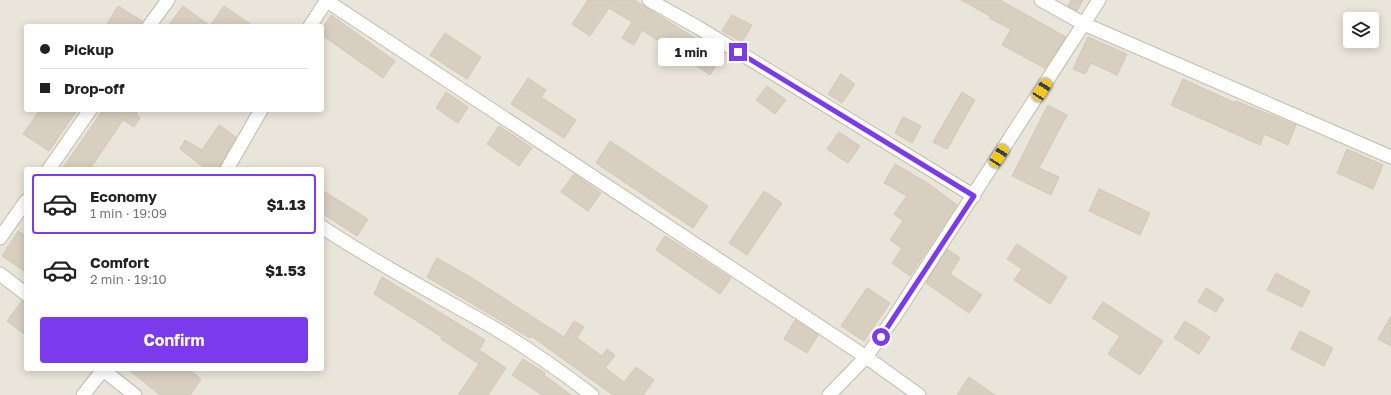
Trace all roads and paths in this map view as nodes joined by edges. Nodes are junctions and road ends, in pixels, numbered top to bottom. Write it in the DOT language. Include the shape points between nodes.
graph roads {
  1 [pos="168,0"];
  2 [pos="327,0"];
  3 [pos="650,0"];
  4 [pos="1041,0"];
  5 [pos="1098,0"];
  6 [pos="150,24"];
  7 [pos="311,24"];
  8 [pos="1084,24"];
  9 [pos="89,112"];
  10 [pos="260,112"];
  11 [pos="1391,157"];
  12 [pos="50,167"];
  13 [pos="232,167"];
  14 [pos="974,196"];
  15 [pos="24,204"];
  16 [pos="324,228"];
  17 [pos="0,238"];
  18 [pos="0,274"];
  19 [pos="24,292"];
  20 [pos="866,358"];
  21 [pos="101,371"];
  22 [pos="105,371"];
  23 [pos="82,395"];
  24 [pos="135,395"];
  25 [pos="592,395"];
  26 [pos="829,395"];
  27 [pos="919,395"];
  1 -- 6 [label="street"];
  2 -- 7 [label="street"];
  2 -- 20 [label="street"];
  3 -- 14 [label="street"];
  4 -- 8 [label="street"];
  5 -- 8 [label="street"];
  8 -- 11 [label="street"];
  8 -- 14 [label="street"];
  9 -- 12 [label="street"];
  10 -- 13 [label="street"];
  14 -- 20 [label="street"];
  15 -- 17 [label="street"];
  16 -- 25 [label="street" via="422,289 489,325"];
  18 -- 19 [label="street"];
  20 -- 26 [label="street"];
  20 -- 27 [label="street"];
  21 -- 23 [label="street"];
  22 -- 24 [label="street"];
}
